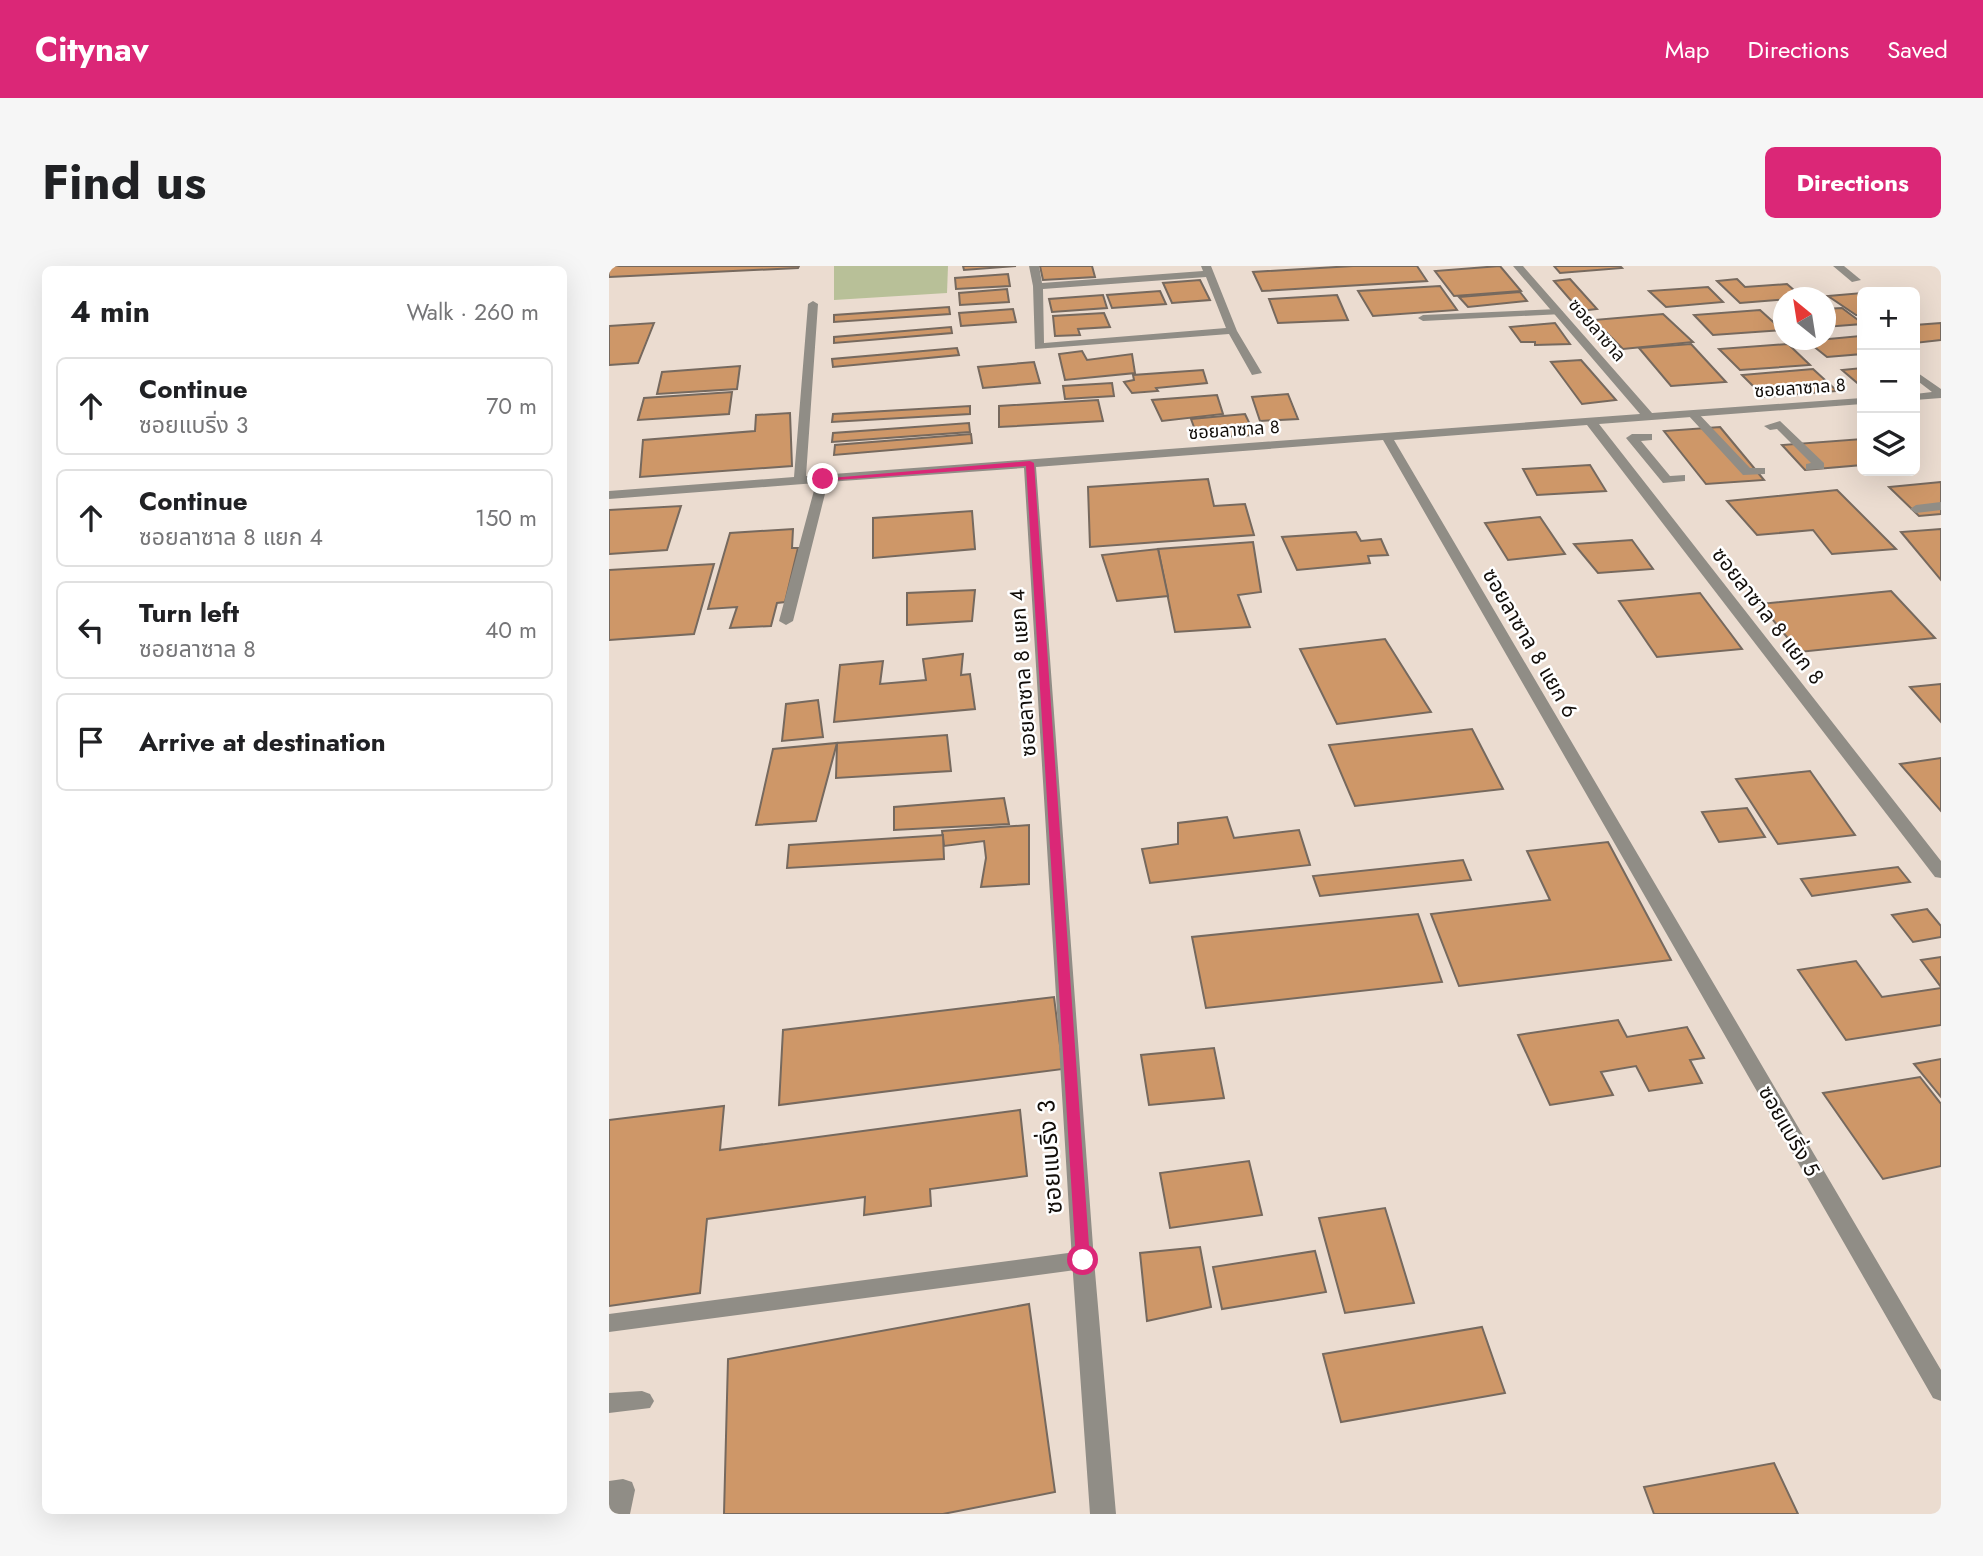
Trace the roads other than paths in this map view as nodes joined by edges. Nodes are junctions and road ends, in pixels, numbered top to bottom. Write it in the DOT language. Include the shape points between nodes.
graph roads {
  1 [pos="1034,266"];
  2 [pos="1518,266"];
  3 [pos="1838,266"];
  4 [pos="1207,270"];
  5 [pos="1856,280"];
  6 [pos="1038,286"];
  7 [pos="813,304"];
  8 [pos="1558,312"];
  9 [pos="1423,318"];
  10 [pos="1232,331"];
  11 [pos="1255,373"];
  12 [pos="1920,378"];
  13 [pos="1941,395"];
  14 [pos="1920,397"];
  15 [pos="1857,401"];
  16 [pos="1692,414"];
  17 [pos="1649,417"];
  18 [pos="1590,421"];
  19 [pos="1770,426"];
  20 [pos="1387,436"];
  21 [pos="1647,437"];
  22 [pos="1030,463"];
  23 [pos="1810,467"];
  24 [pos="1762,471"];
  25 [pos="1681,478"];
  26 [pos="823,479"];
  27 [pos="800,480"];
  28 [pos="609,495"];
  29 [pos="1941,506"];
  30 [pos="1916,509"];
  31 [pos="786,621"];
  32 [pos="1638,870"];
  33 [pos="1941,873"];
  34 [pos="1058,880"];
  35 [pos="1083,1260"];
  36 [pos="609,1323"];
  37 [pos="1941,1391"];
  38 [pos="642,1401"];
  39 [pos="609,1403"];
  40 [pos="609,1492"];
  41 [pos="617,1514"];
  42 [pos="1103,1514"];
  1 -- 6 [label="street"];
  2 -- 8 [label="street, ซอยลาซาล"];
  3 -- 5 [label="street"];
  4 -- 6 [label="street"];
  4 -- 10 [label="street"];
  6 -- 10 [label="street" via="1039,347"];
  7 -- 27 [label="street"];
  8 -- 9 [label="street"];
  8 -- 17 [label="street, ซอยลาซาล"];
  10 -- 11 [label="street"];
  12 -- 13 [label="street"];
  13 -- 14 [label="street"];
  15 -- 16 [label="street, ซอยลาซาล 8"];
  16 -- 17 [label="street, ซอยลาซาล 8"];
  16 -- 24 [label="street" via="1715,431 1747,472"];
  17 -- 18 [label="street, ซอยลาซาล 8"];
  18 -- 20 [label="street, ซอยลาซาล 8"];
  18 -- 33 [label="street, ซอยลาซาล 8 แยก 8"];
  19 -- 23 [label="street" via="1780,425 1821,466"];
  20 -- 22 [label="street, ซอยลาซาล 8"];
  20 -- 32 [label="street, ซอยลาซาล 8 แยก 6"];
  21 -- 25 [label="street" via="1632,438 1667,480"];
  22 -- 26 [label="street, ซอยลาซาล 8"];
  22 -- 34 [label="street, ซอยลาซาล 8 แยก 4"];
  26 -- 27 [label="street, ซอยลาซาล 8"];
  26 -- 31 [label="street"];
  27 -- 28 [label="street, ซอยลาซาล 8"];
  29 -- 30 [label="street"];
  32 -- 37 [label="street, ซอยแบริ่ง 5"];
  34 -- 35 [label="street, ซอยแบริ่ง 3"];
  35 -- 36 [label="street"];
  35 -- 42 [label="street, ซอยแบริ่ง 3"];
  38 -- 39 [label="street"];
  40 -- 41 [label="street" via="623,1490"];
}
